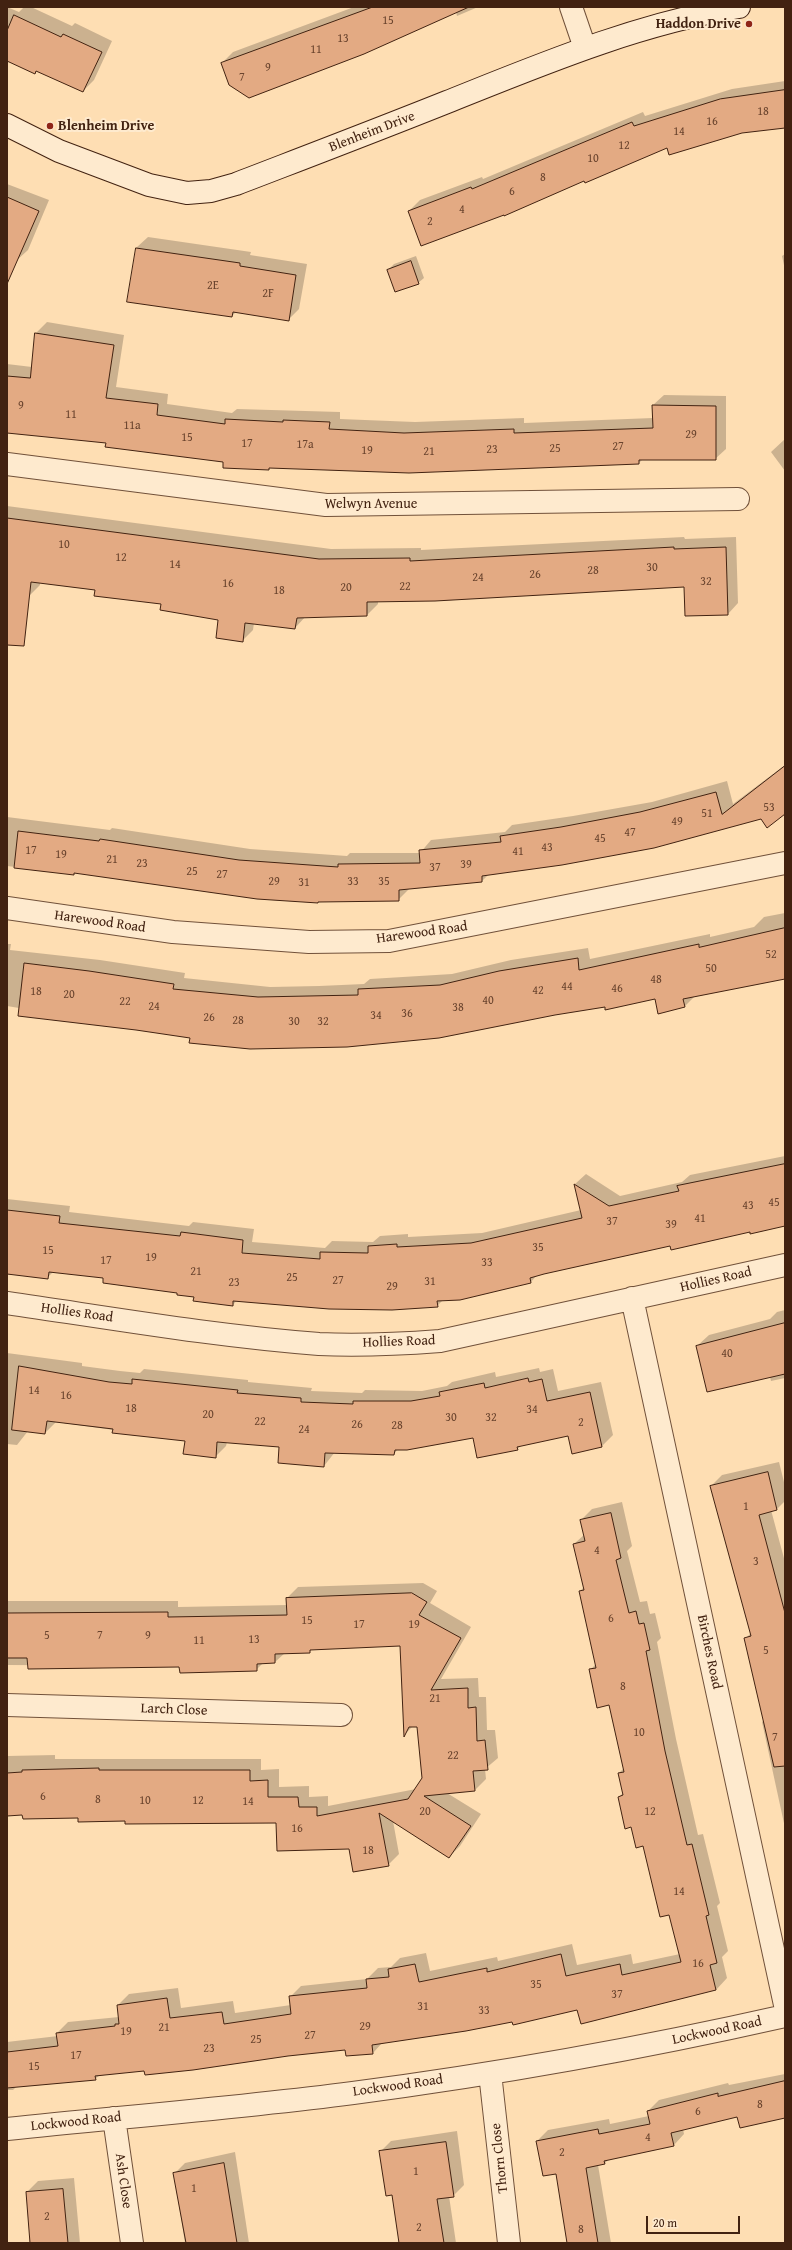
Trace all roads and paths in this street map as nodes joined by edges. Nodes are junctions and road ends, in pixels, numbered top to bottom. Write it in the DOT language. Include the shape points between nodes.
graph roads {
  1 [pos="571,7"];
  2 [pos="739,7"];
  3 [pos="585,48"];
  4 [pos="7,125"];
  5 [pos="7,464"];
  6 [pos="738,499"];
  7 [pos="785,864"];
  8 [pos="7,908"];
  9 [pos="785,1265"];
  10 [pos="632,1298"];
  11 [pos="7,1303"];
  12 [pos="7,1705"];
  13 [pos="341,1715"];
  14 [pos="785,2005"];
  15 [pos="785,2016"];
  16 [pos="490,2073"];
  17 [pos="114,2118"];
  18 [pos="7,2129"];
  19 [pos="132,2243"];
  20 [pos="510,2243"];
  1 -- 3 [label="street"];
  2 -- 3 [label="street, Blenheim Drive" via="650,28"];
  3 -- 4 [label="street, Blenheim Drive" via="380,129 236,184 211,191 186,193 149,185 59,151"];
  5 -- 6 [label="street, Welwyn Avenue" via="326,505"];
  7 -- 8 [label="street, Harewood Road" via="389,941 309,942 173,932"];
  9 -- 10 [label="street, Hollies Road"];
  10 -- 11 [label="street, Hollies Road" via="440,1341 385,1344 320,1344 216,1333"];
  10 -- 14 [label="street, Birches Road"];
  12 -- 13 [label="street, Larch Close"];
  15 -- 16 [label="street, Lockwood Road" via="687,2038"];
  16 -- 17 [label="street, Lockwood Road" via="353,2093"];
  16 -- 20 [label="street, Thorn Close"];
  17 -- 18 [label="street, Lockwood Road"];
  17 -- 19 [label="street, Ash Close"];
}
